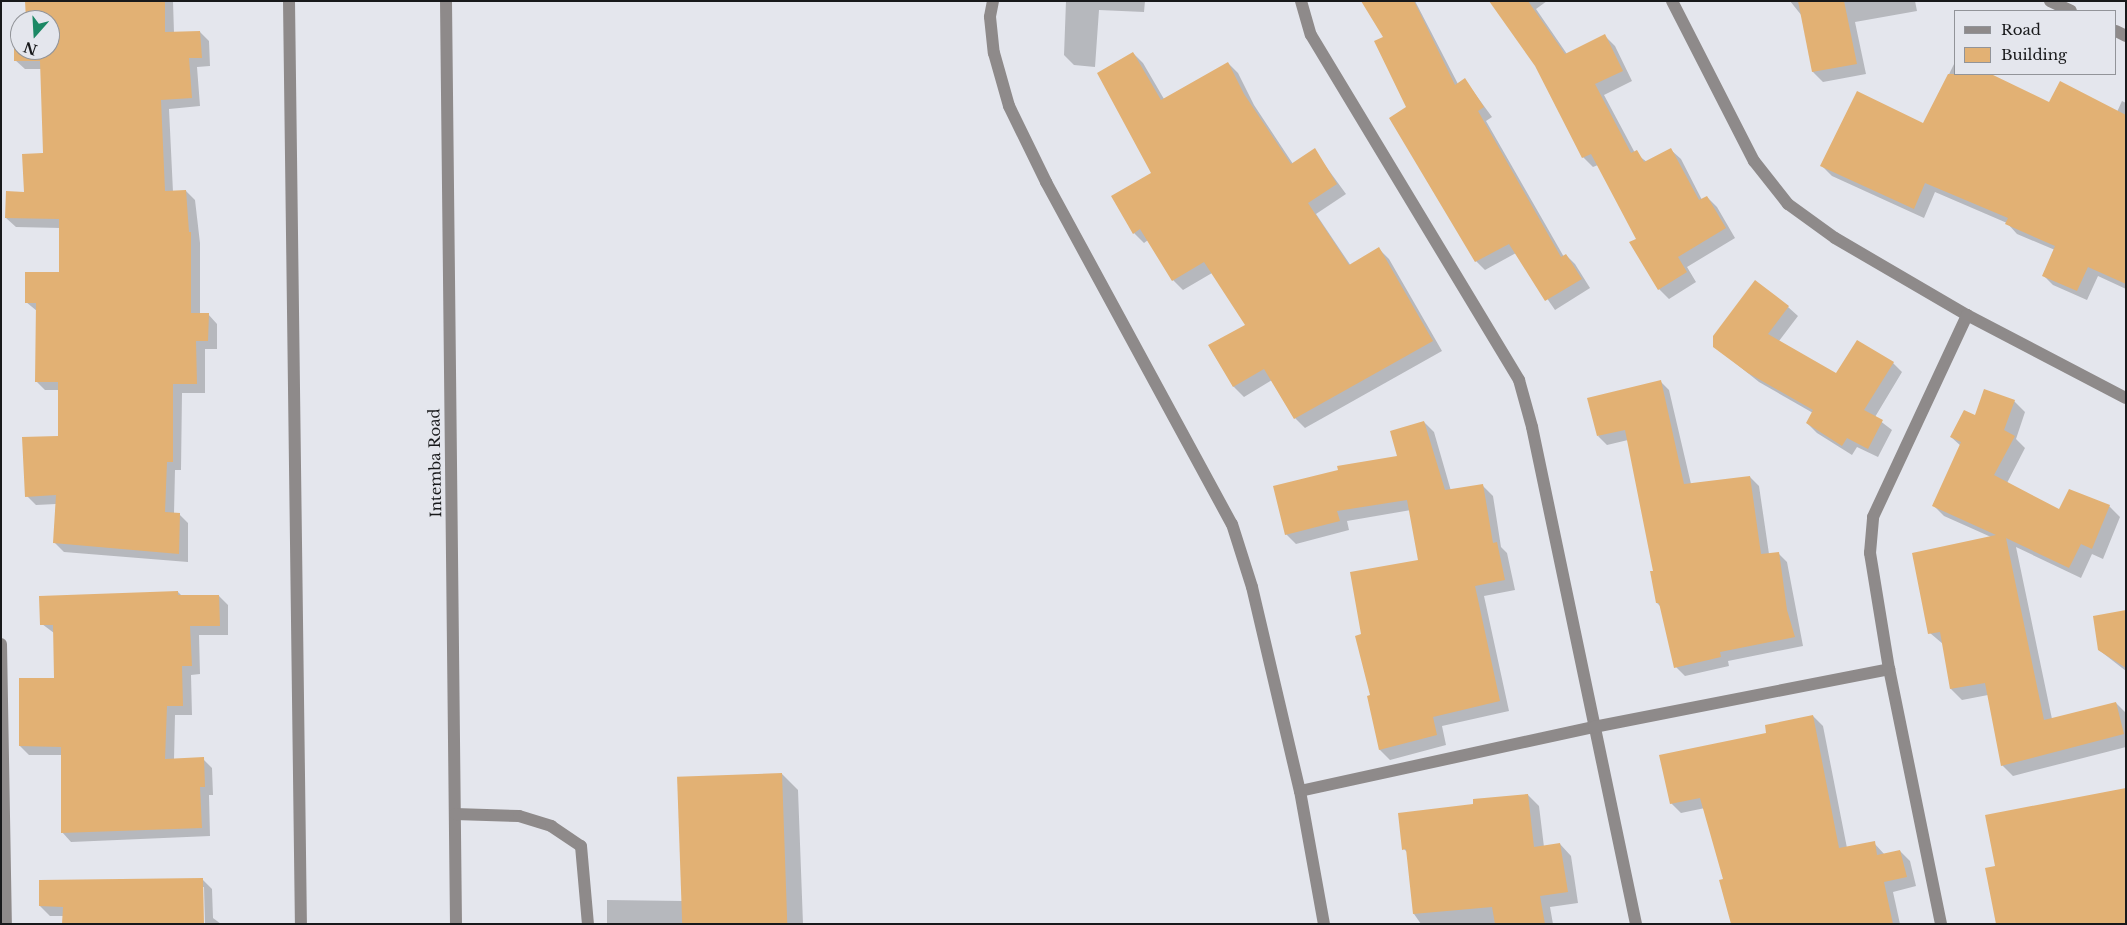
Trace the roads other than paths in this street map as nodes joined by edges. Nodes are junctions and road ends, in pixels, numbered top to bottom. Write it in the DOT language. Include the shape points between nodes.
graph roads {
  1 [pos="289,1"];
  2 [pos="446,1"];
  3 [pos="993,1"];
  4 [pos="1301,1"];
  5 [pos="1672,1"];
  6 [pos="2050,1"];
  7 [pos="2070,10"];
  8 [pos="1967,315"];
  9 [pos="2126,398"];
  10 [pos="1,644"];
  11 [pos="1889,669"];
  12 [pos="1594,727"];
  13 [pos="1300,791"];
  14 [pos="455,814"];
  15 [pos="6,924"];
  16 [pos="302,924"];
  17 [pos="456,924"];
  18 [pos="588,924"];
  19 [pos="1324,924"];
  20 [pos="1636,924"];
  21 [pos="1941,924"];
  1 -- 16 [label="street"];
  2 -- 14 [label="street, Intemba Road"];
  3 -- 13 [label="street" via="990,16 994,52 1009,106 1046,182 1232,524 1252,587"];
  4 -- 12 [label="street" via="1311,35 1519,380 1532,426"];
  5 -- 8 [label="street" via="1754,161 1788,204 1835,238"];
  6 -- 7 [label="street"];
  8 -- 9 [label="street"];
  8 -- 11 [label="street" via="1872,517 1870,552"];
  10 -- 15 [label="street"];
  11 -- 12 [label="street"];
  11 -- 21 [label="street"];
  12 -- 13 [label="street"];
  12 -- 20 [label="street"];
  13 -- 19 [label="street"];
  14 -- 17 [label="street, Intemba Road"];
  14 -- 18 [label="street" via="520,816 551,826 581,846"];
}
